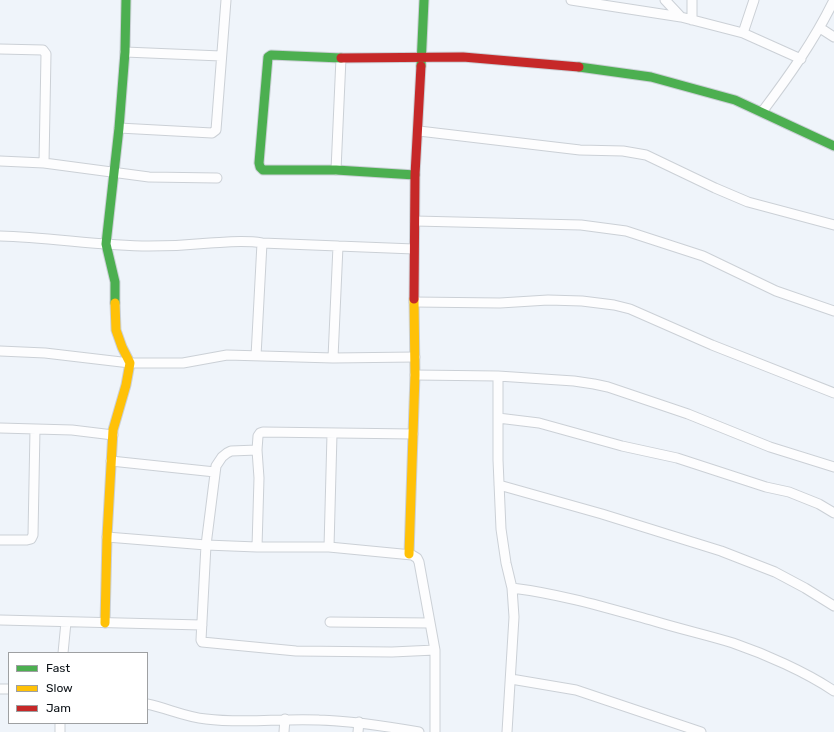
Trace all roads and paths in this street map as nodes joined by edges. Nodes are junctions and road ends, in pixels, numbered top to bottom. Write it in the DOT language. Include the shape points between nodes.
graph roads {
  1 [pos="126,0"];
  2 [pos="226,0"];
  3 [pos="424,0"];
  4 [pos="571,0"];
  5 [pos="665,0"];
  6 [pos="692,0"];
  7 [pos="754,0"];
  8 [pos="834,0"];
  9 [pos="682,18"];
  10 [pos="692,20"];
  11 [pos="820,28"];
  12 [pos="743,33"];
  13 [pos="834,37"];
  14 [pos="0,49"];
  15 [pos="125,52"];
  16 [pos="221,56"];
  17 [pos="341,58"];
  18 [pos="422,58"];
  19 [pos="801,59"];
  20 [pos="762,112"];
  21 [pos="119,128"];
  22 [pos="418,131"];
  23 [pos="834,146"];
  24 [pos="0,161"];
  25 [pos="44,163"];
  26 [pos="336,170"];
  27 [pos="113,173"];
  28 [pos="415,175"];
  29 [pos="217,178"];
  30 [pos="415,221"];
  31 [pos="834,225"];
  32 [pos="0,236"];
  33 [pos="262,243"];
  34 [pos="106,244"];
  35 [pos="338,246"];
  36 [pos="414,249"];
  37 [pos="414,302"];
  38 [pos="834,311"];
  39 [pos="0,351"];
  40 [pos="256,356"];
  41 [pos="415,357"];
  42 [pos="333,358"];
  43 [pos="130,363"];
  44 [pos="415,376"];
  45 [pos="498,376"];
  46 [pos="834,393"];
  47 [pos="498,418"];
  48 [pos="0,428"];
  49 [pos="35,429"];
  50 [pos="332,434"];
  51 [pos="413,434"];
  52 [pos="113,435"];
  53 [pos="257,450"];
  54 [pos="111,461"];
  55 [pos="834,468"];
  56 [pos="215,472"];
  57 [pos="499,485"];
  58 [pos="834,513"];
  59 [pos="107,537"];
  60 [pos="0,540"];
  61 [pos="206,545"];
  62 [pos="257,547"];
  63 [pos="329,547"];
  64 [pos="409,554"];
  65 [pos="512,588"];
  66 [pos="834,606"];
  67 [pos="0,620"];
  68 [pos="66,622"];
  69 [pos="330,622"];
  70 [pos="105,623"];
  71 [pos="429,623"];
  72 [pos="202,625"];
  73 [pos="435,650"];
  74 [pos="63,652"];
  75 [pos="511,679"];
  76 [pos="834,691"];
  77 [pos="148,704"];
  78 [pos="285,719"];
  79 [pos="359,722"];
  80 [pos="284,732"];
  81 [pos="358,732"];
  82 [pos="419,732"];
  83 [pos="435,732"];
  84 [pos="507,732"];
  85 [pos="701,732"];
  1 -- 15 [label="street"];
  2 -- 16 [label="street"];
  3 -- 18 [label="street"];
  4 -- 9 [label="street"];
  5 -- 9 [label="street"];
  6 -- 10 [label="street"];
  7 -- 12 [label="street"];
  8 -- 11 [label="street"];
  9 -- 10 [label="street"];
  10 -- 12 [label="street"];
  11 -- 13 [label="street"];
  11 -- 19 [label="street"];
  12 -- 19 [label="street"];
  14 -- 25 [label="street" via="43,50 46,54"];
  15 -- 16 [label="street"];
  15 -- 21 [label="street"];
  16 -- 21 [label="street" via="214,132"];
  17 -- 18 [label="street"];
  17 -- 26 [label="street"];
  17 -- 26 [label="street" via="271,55 268,57 259,163 262,170 268,171"];
  18 -- 20 [label="street" via="463,57 514,61 651,77 735,100"];
  18 -- 22 [label="street"];
  19 -- 20 [label="street"];
  20 -- 23 [label="street"];
  21 -- 27 [label="street"];
  22 -- 28 [label="street"];
  22 -- 31 [label="street" via="580,150 623,151 646,156 748,202"];
  24 -- 25 [label="street"];
  25 -- 27 [label="street"];
  26 -- 28 [label="street"];
  27 -- 29 [label="street" via="148,177"];
  27 -- 34 [label="street"];
  28 -- 30 [label="street"];
  30 -- 36 [label="street"];
  30 -- 38 [label="street" via="580,225 626,231 703,256 776,291"];
  32 -- 34 [label="street"];
  33 -- 34 [label="street" via="239,240 148,246"];
  33 -- 35 [label="street"];
  33 -- 40 [label="street"];
  34 -- 43 [label="street" via="115,282 116,330"];
  35 -- 36 [label="street"];
  35 -- 42 [label="street"];
  36 -- 37 [label="street"];
  37 -- 41 [label="street"];
  37 -- 46 [label="street" via="500,303 548,300 614,305 630,309 712,345"];
  39 -- 43 [label="street" via="45,353"];
  40 -- 42 [label="street"];
  40 -- 43 [label="street" via="227,355 184,363"];
  41 -- 42 [label="street"];
  41 -- 44 [label="street"];
  43 -- 52 [label="street"];
  44 -- 45 [label="street"];
  44 -- 51 [label="street"];
  45 -- 47 [label="street"];
  45 -- 55 [label="street" via="574,381 608,387"];
  47 -- 57 [label="street"];
  47 -- 58 [label="street" via="539,423 677,458 789,492"];
  48 -- 49 [label="street"];
  49 -- 52 [label="street"];
  49 -- 60 [label="street" via="33,535 31,539 26,540"];
  50 -- 51 [label="street"];
  50 -- 53 [label="street" via="263,432 258,436"];
  50 -- 63 [label="street"];
  51 -- 64 [label="street"];
  52 -- 54 [label="street"];
  53 -- 56 [label="street" via="227,453"];
  53 -- 62 [label="street"];
  54 -- 56 [label="street"];
  54 -- 59 [label="street"];
  56 -- 61 [label="street"];
  57 -- 65 [label="street" via="501,529"];
  57 -- 66 [label="street" via="721,551 775,572"];
  59 -- 61 [label="street"];
  59 -- 70 [label="street"];
  61 -- 62 [label="street"];
  61 -- 72 [label="street"];
  62 -- 63 [label="street"];
  63 -- 64 [label="street"];
  64 -- 71 [label="street" via="419,562"];
  65 -- 75 [label="street" via="514,617"];
  65 -- 76 [label="street" via="562,596 734,644 784,664"];
  67 -- 68 [label="street"];
  68 -- 70 [label="street"];
  68 -- 74 [label="street"];
  69 -- 71 [label="street"];
  70 -- 72 [label="street"];
  71 -- 73 [label="street"];
  72 -- 73 [label="street" via="200,640 205,643 296,651"];
  73 -- 83 [label="street"];
  75 -- 84 [label="street"];
  75 -- 85 [label="street" via="576,690"];
  77 -- 78 [label="street" via="204,719 240,722"];
  78 -- 79 [label="street"];
  78 -- 80 [label="street"];
  79 -- 81 [label="street"];
  79 -- 82 [label="street"];
}
